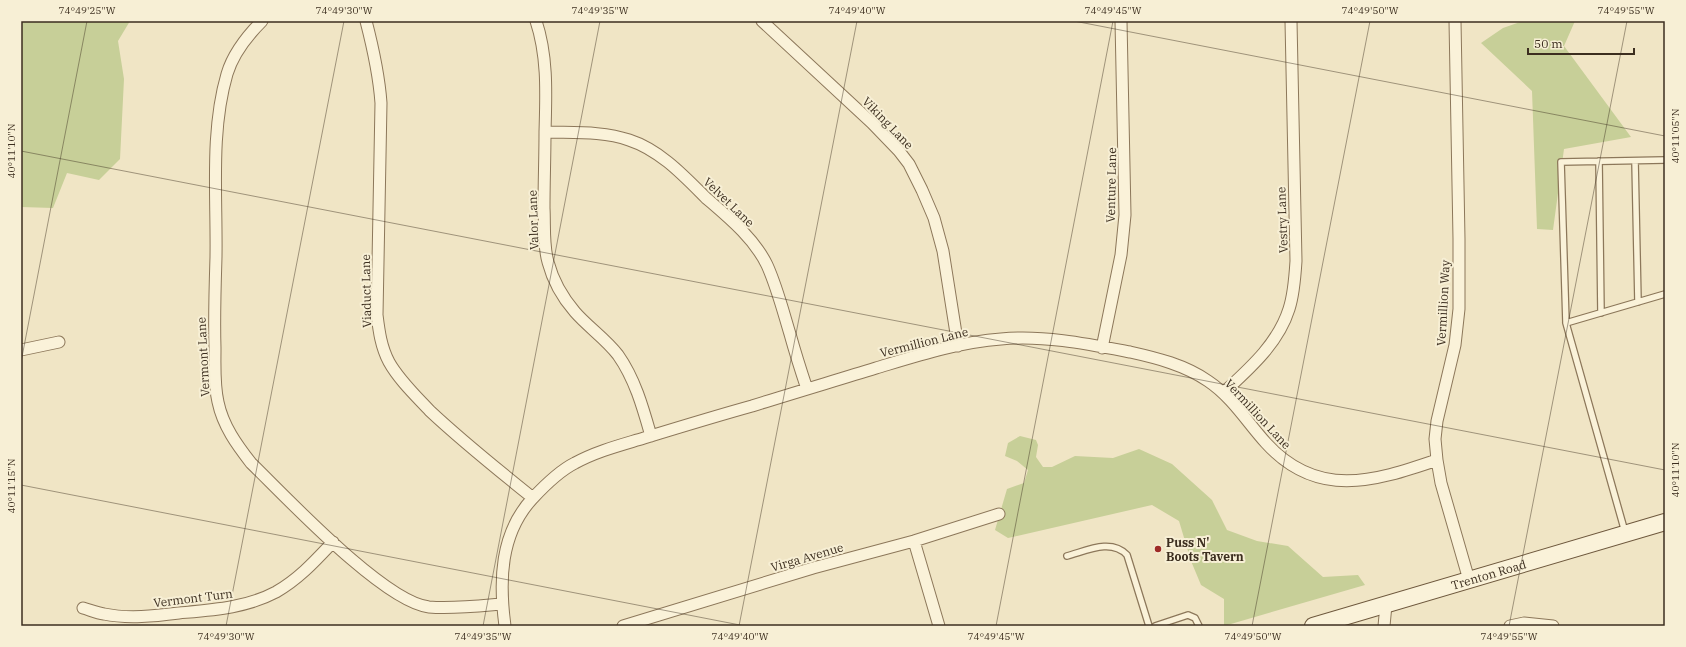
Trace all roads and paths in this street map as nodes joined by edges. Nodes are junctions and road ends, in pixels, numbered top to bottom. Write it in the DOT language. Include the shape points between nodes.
graph roads {
  1 [pos="262,21"];
  2 [pos="366,21"];
  3 [pos="536,21"];
  4 [pos="762,21"];
  5 [pos="1121,21"];
  6 [pos="1291,21"];
  7 [pos="1454,21"];
  8 [pos="545,132"];
  9 [pos="1665,160"];
  10 [pos="1635,161"];
  11 [pos="1599,162"];
  12 [pos="1665,294"];
  13 [pos="1638,302"];
  14 [pos="1601,313"];
  15 [pos="1566,323"];
  16 [pos="59,342"];
  17 [pos="958,346"];
  18 [pos="1102,348"];
  19 [pos="21,350"];
  20 [pos="807,389"];
  21 [pos="1223,393"];
  22 [pos="651,436"];
  23 [pos="1437,460"];
  24 [pos="532,498"];
  25 [pos="999,514"];
  26 [pos="1665,522"];
  27 [pos="1626,533"];
  28 [pos="914,541"];
  29 [pos="333,542"];
  30 [pos="1067,556"];
  31 [pos="1469,580"];
  32 [pos="502,604"];
  33 [pos="1386,605"];
  34 [pos="83,608"];
  35 [pos="506,626"];
  36 [pos="623,626"];
  37 [pos="939,626"];
  38 [pos="1149,626"];
  39 [pos="1155,626"];
  40 [pos="1199,626"];
  41 [pos="1313,626"];
  42 [pos="1384,626"];
  43 [pos="1510,626"];
  44 [pos="1553,626"];
  1 -- 29 [label="street, Vermont Lane" via="236,54 222,93 218,130 215,382 218,404 236,444 251,463"];
  2 -- 24 [label="street, Viaduct Lane" via="381,103 377,314 381,341 395,371 416,397 468,445"];
  3 -- 8 [label="street, Valor Lane" via="545,56"];
  4 -- 17 [label="street, Viking Lane" via="867,118 909,164 934,218 943,251"];
  5 -- 18 [label="street, Venture Lane" via="1125,215 1121,255"];
  6 -- 21 [label="street, Vestry Lane" via="1296,261 1294,291 1289,310 1267,349"];
  7 -- 23 [label="street, Vermillion Way" via="1460,239 1458,309 1455,345 1437,421"];
  8 -- 20 [label="street, Velvet Lane" via="595,133 615,136 644,146 676,169 733,222 756,248 766,264 778,294"];
  8 -- 22 [label="street, Valor Lane" via="547,261 563,296 575,312 610,345 627,370 639,397"];
  9 -- 10 [label="lane"];
  10 -- 11 [label="lane"];
  10 -- 13 [label="lane"];
  11 -- 14 [label="lane"];
  11 -- 15 [label="lane" via="1561,162"];
  12 -- 13 [label="lane"];
  13 -- 14 [label="lane"];
  14 -- 15 [label="lane"];
  15 -- 27 [label="lane"];
  16 -- 19 [label="street"];
  17 -- 18 [label="street, Vermillion Lane" via="1000,339 1027,338"];
  17 -- 20 [label="street, Vermillion Lane"];
  18 -- 21 [label="street, Vermillion Lane" via="1163,360 1187,368"];
  20 -- 22 [label="street, Vermillion Lane"];
  21 -- 23 [label="street, Vermillion Lane" via="1277,454 1291,466 1314,476 1333,480 1377,478"];
  22 -- 24 [label="street, Vermillion Lane" via="602,451 574,463 556,475"];
  23 -- 31 [label="street, Vermillion Way" via="1441,484"];
  24 -- 32 [label="street, Vermillion Lane" via="523,510 508,541 501,578"];
  25 -- 28 [label="street, Virga Avenue"];
  26 -- 27 [label="main road, Trenton Road"];
  27 -- 31 [label="main road, Trenton Road"];
  28 -- 36 [label="street, Virga Avenue" via="813,568"];
  28 -- 37 [label="street"];
  29 -- 32 [label="street, Vermont Lane" via="366,572 414,602 428,607"];
  29 -- 34 [label="street, Vermont Turn" via="292,582 263,598 234,607 154,616 103,614"];
  30 -- 38 [label="lane" via="1106,546 1123,550 1127,554"];
  31 -- 33 [label="main road, Trenton Road"];
  32 -- 35 [label="street, Vermillion Lane"];
  33 -- 41 [label="main road, Trenton Road"];
  33 -- 42 [label="street"];
  39 -- 40 [label="lane" via="1188,615 1195,618"];
  43 -- 44 [label="street" via="1524,623"];
}
